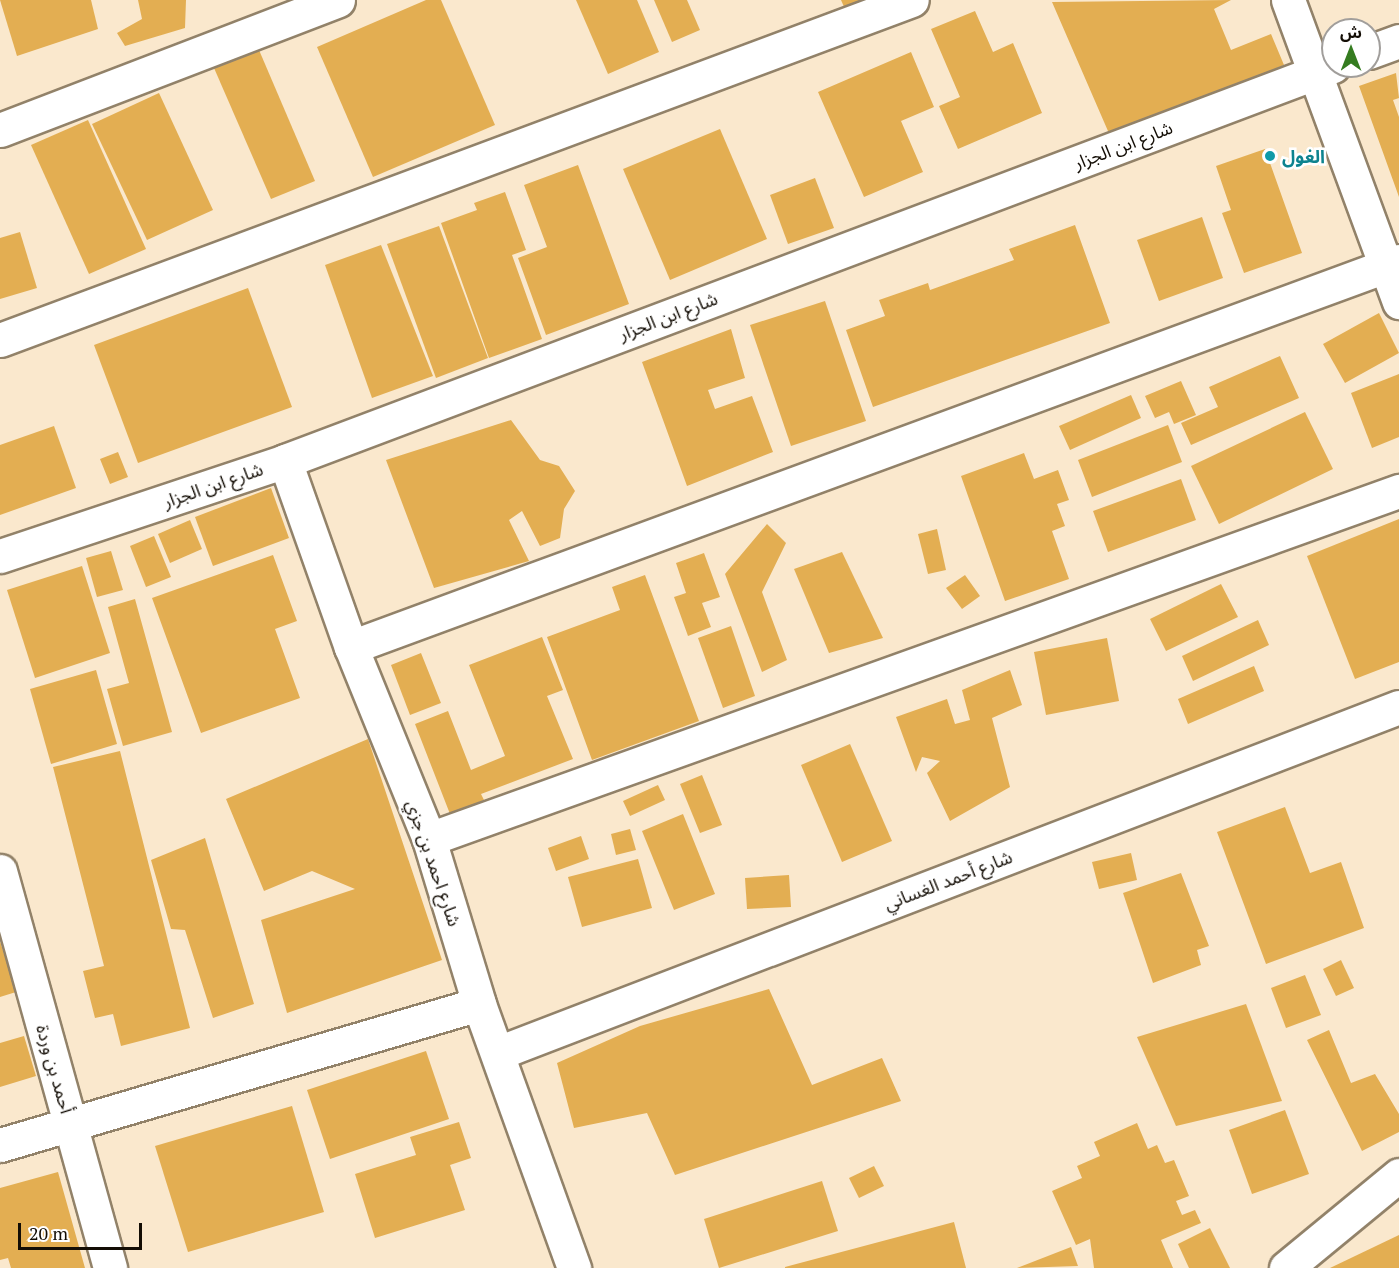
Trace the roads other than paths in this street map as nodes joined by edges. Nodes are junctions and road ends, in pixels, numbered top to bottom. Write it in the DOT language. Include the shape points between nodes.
graph roads {
  1 [pos="338,0"];
  2 [pos="912,0"];
  3 [pos="1288,0"];
  4 [pos="1399,41"];
  5 [pos="1381,48"];
  6 [pos="1321,63"];
  7 [pos="1321,70"];
  8 [pos="1327,78"];
  9 [pos="0,130"];
  10 [pos="1392,263"];
  11 [pos="1399,302"];
  12 [pos="0,340"];
  13 [pos="285,461"];
  14 [pos="1399,491"];
  15 [pos="0,556"];
  16 [pos="351,647"];
  17 [pos="1399,707"];
  18 [pos="429,839"];
  19 [pos="0,871"];
  20 [pos="479,1004"];
  21 [pos="498,1053"];
  22 [pos="70,1124"];
  23 [pos="0,1145"];
  24 [pos="1399,1175"];
  25 [pos="110,1268"];
  26 [pos="574,1268"];
  27 [pos="1286,1268"];
  1 -- 9 [label="street"];
  2 -- 12 [label="street"];
  3 -- 6 [label="street"];
  4 -- 5 [label="street"];
  7 -- 13 [label="street, شارع ابن الجزار"];
  8 -- 10 [label="street"];
  10 -- 11 [label="street"];
  10 -- 16 [label="street"];
  13 -- 15 [label="street, شارع ابن الجزار"];
  13 -- 16 [label="street, شارع احمد بن جزي"];
  14 -- 18 [label="street"];
  16 -- 18 [label="street, شارع احمد بن جزي"];
  17 -- 21 [label="street, شارع أحمد الغساني"];
  18 -- 20 [label="street, شارع احمد بن جزي"];
  19 -- 22 [label="street, أحمد بن وردة"];
  20 -- 21 [label="street, شارع احمد بن جزي"];
  20 -- 22 [label="street"];
  21 -- 26 [label="street, شارع احمد بن جزي"];
  22 -- 23 [label="street"];
  22 -- 25 [label="street, أحمد بن وردة"];
  24 -- 27 [label="street"];
}
